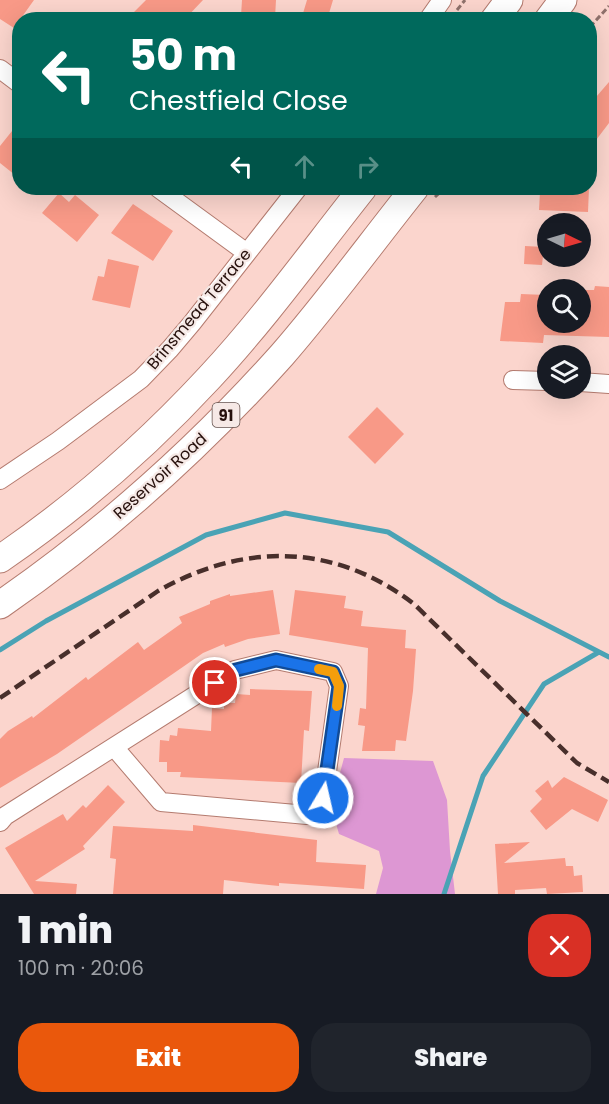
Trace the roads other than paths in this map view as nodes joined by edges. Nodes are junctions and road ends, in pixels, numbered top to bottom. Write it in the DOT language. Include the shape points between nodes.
graph roads {
  1 [pos="168,195"];
  2 [pos="293,195"];
  3 [pos="357,195"];
  4 [pos="410,195"];
  5 [pos="247,253"];
  6 [pos="513,380"];
  7 [pos="537,381"];
  8 [pos="591,383"];
  9 [pos="609,384"];
  10 [pos="0,480"];
  11 [pos="0,559"];
  12 [pos="0,605"];
  13 [pos="114,747"];
  14 [pos="0,822"];
  1 -- 5 [label="street"];
  2 -- 5 [label="street, Brinsmead Terrace"];
  3 -- 11 [label="main road, 91" via="203,385 105,479"];
  4 -- 12 [label="main road, Reservoir Road / 91" via="330,298 228,414 109,523"];
  5 -- 10 [label="street, Brinsmead Terrace" via="141,379"];
  6 -- 7 [label="street"];
  8 -- 9 [label="street"];
  13 -- 13 [label="street" via="236,670 276,660 333,672 339,686 322,807 307,815 161,802"];
  13 -- 14 [label="street"];
}
